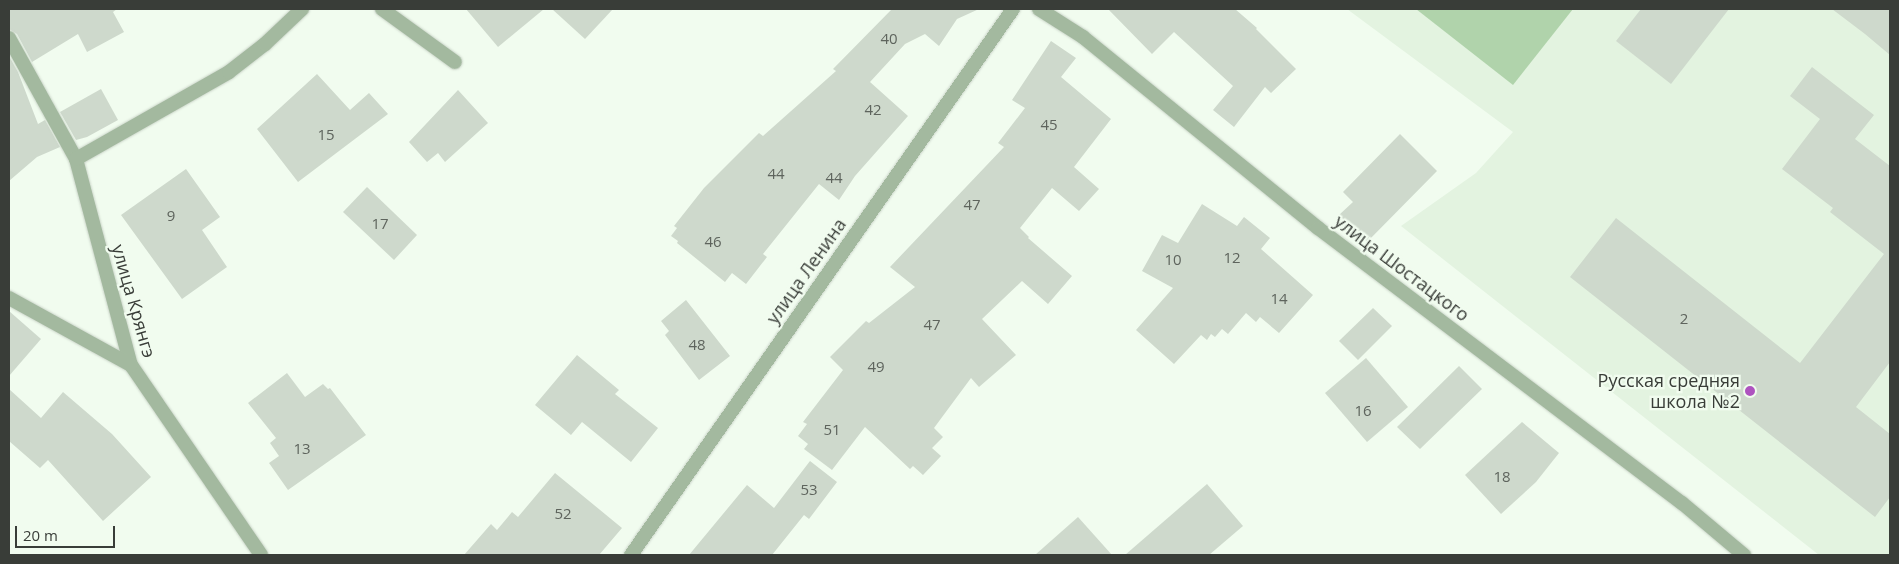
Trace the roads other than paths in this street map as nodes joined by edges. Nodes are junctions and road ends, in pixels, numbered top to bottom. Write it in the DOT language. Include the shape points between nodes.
graph roads {
  1 [pos="302,9"];
  2 [pos="382,9"];
  3 [pos="1013,9"];
  4 [pos="1039,9"];
  5 [pos="9,38"];
  6 [pos="454,62"];
  7 [pos="76,159"];
  8 [pos="9,298"];
  9 [pos="131,365"];
  10 [pos="261,555"];
  11 [pos="631,555"];
  12 [pos="1744,555"];
  1 -- 7 [label="street" via="229,72"];
  2 -- 6 [label="street"];
  3 -- 11 [label="street, улица Ленина"];
  4 -- 12 [label="street, улица Шостацкого" via="1083,37 1318,228 1682,503"];
  5 -- 7 [label="street, улица Крянгэ"];
  7 -- 9 [label="street, улица Крянгэ"];
  8 -- 9 [label="street"];
  9 -- 10 [label="street, улица Крянгэ"];
}
